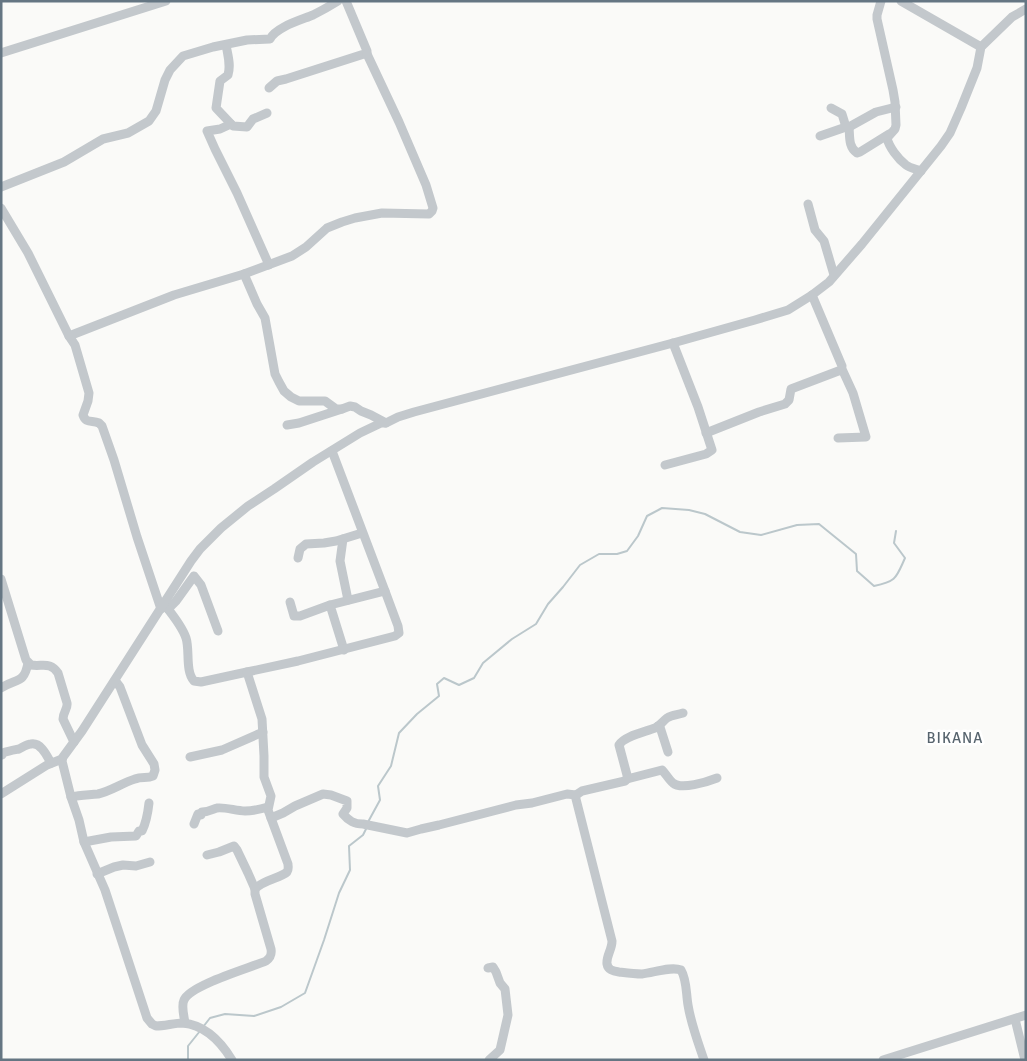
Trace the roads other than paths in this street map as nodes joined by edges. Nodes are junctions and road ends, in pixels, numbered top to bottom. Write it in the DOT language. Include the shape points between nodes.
graph roads {
  1 [pos="166,1"];
  2 [pos="338,1"];
  3 [pos="346,1"];
  4 [pos="881,1"];
  5 [pos="901,1"];
  6 [pos="1026,9"];
  7 [pos="226,45"];
  8 [pos="981,47"];
  9 [pos="1,53"];
  10 [pos="367,54"];
  11 [pos="269,88"];
  12 [pos="896,107"];
  13 [pos="831,108"];
  14 [pos="268,113"];
  15 [pos="230,124"];
  16 [pos="847,127"];
  17 [pos="890,134"];
  18 [pos="820,136"];
  19 [pos="921,171"];
  20 [pos="1,187"];
  21 [pos="808,204"];
  22 [pos="1,208"];
  23 [pos="268,265"];
  24 [pos="244,274"];
  25 [pos="834,275"];
  26 [pos="812,295"];
  27 [pos="69,336"];
  28 [pos="673,343"];
  29 [pos="842,369"];
  30 [pos="342,409"];
  31 [pos="386,423"];
  32 [pos="287,425"];
  33 [pos="706,433"];
  34 [pos="838,438"];
  35 [pos="333,454"];
  36 [pos="665,465"];
  37 [pos="362,533"];
  38 [pos="343,538"];
  39 [pos="298,558"];
  40 [pos="1,579"];
  41 [pos="385,591"];
  42 [pos="348,600"];
  43 [pos="290,602"];
  44 [pos="330,605"];
  45 [pos="164,607"];
  46 [pos="218,631"];
  47 [pos="344,650"];
  48 [pos="28,663"];
  49 [pos="247,672"];
  50 [pos="114,682"];
  51 [pos="1,688"];
  52 [pos="683,713"];
  53 [pos="658,726"];
  54 [pos="263,732"];
  55 [pos="74,742"];
  56 [pos="668,752"];
  57 [pos="2,755"];
  58 [pos="190,757"];
  59 [pos="62,759"];
  60 [pos="51,763"];
  61 [pos="717,778"];
  62 [pos="627,779"];
  63 [pos="1,794"];
  64 [pos="576,795"];
  65 [pos="71,797"];
  66 [pos="149,803"];
  67 [pos="268,807"];
  68 [pos="270,818"];
  69 [pos="194,824"];
  70 [pos="84,842"];
  71 [pos="208,855"];
  72 [pos="150,862"];
  73 [pos="97,874"];
  74 [pos="255,889"];
  75 [pos="488,968"];
  76 [pos="1026,1015"];
  77 [pos="1015,1019"];
  78 [pos="185,1023"];
  79 [pos="232,1060"];
  80 [pos="489,1060"];
  81 [pos="704,1060"];
  82 [pos="883,1060"];
  83 [pos="1025,1060"];
  1 -- 9 [label="street"];
  2 -- 7 [label="street" via="273,34 270,39"];
  3 -- 10 [label="street"];
  4 -- 12 [label="street" via="877,19"];
  5 -- 8 [label="street"];
  6 -- 8 [label="street" via="1012,17"];
  7 -- 15 [label="street" via="230,66 228,75 220,81 216,105"];
  7 -- 20 [label="street" via="183,56 170,70 156,111 149,121 128,133 103,139 64,162"];
  8 -- 19 [label="street" via="954,124"];
  10 -- 11 [label="street" via="277,80"];
  10 -- 23 [label="street" via="426,185 432,211 429,214 382,213 342,222 327,228 297,253"];
  12 -- 16 [label="street" via="876,112"];
  12 -- 17 [label="street" via="896,125"];
  13 -- 16 [label="street" via="842,114"];
  14 -- 15 [label="street" via="253,119 247,127"];
  15 -- 23 [label="street" via="207,130"];
  16 -- 17 [label="street" via="850,145 857,153"];
  16 -- 18 [label="street"];
  17 -- 19 [label="street" via="888,141 900,159 907,166"];
  19 -- 25 [label="street"];
  21 -- 25 [label="street"];
  22 -- 27 [label="street" via="28,253"];
  23 -- 24 [label="street"];
  24 -- 27 [label="street" via="174,296"];
  24 -- 30 [label="street" via="265,318 275,374 284,391 299,401 326,402"];
  25 -- 26 [label="street"];
  26 -- 28 [label="street" via="778,314"];
  26 -- 29 [label="street"];
  27 -- 45 [label="street" via="75,345 89,397 84,418 102,426 137,537"];
  28 -- 31 [label="street" via="414,412"];
  28 -- 33 [label="street"];
  29 -- 33 [label="street" via="791,388 785,404"];
  29 -- 34 [label="street" via="866,437"];
  30 -- 31 [label="street" via="355,407"];
  30 -- 32 [label="street"];
  31 -- 35 [label="street" via="372,427"];
  33 -- 36 [label="street" via="710,452"];
  35 -- 37 [label="street"];
  35 -- 45 [label="street" via="255,502 221,528 200,550"];
  37 -- 38 [label="street"];
  37 -- 41 [label="street"];
  38 -- 39 [label="street" via="324,544 306,544 300,549"];
  38 -- 42 [label="street" via="340,561"];
  40 -- 48 [label="street"];
  41 -- 42 [label="street"];
  41 -- 47 [label="street" via="399,634"];
  42 -- 44 [label="street"];
  43 -- 44 [label="street" via="294,616"];
  44 -- 47 [label="street"];
  45 -- 46 [label="street" via="176,601 194,576 201,585"];
  45 -- 49 [label="street" via="187,639 194,681"];
  45 -- 50 [label="street"];
  47 -- 49 [label="street"];
  48 -- 51 [label="street" via="22,678"];
  48 -- 55 [label="street" via="50,665 55,669 68,707 62,718"];
  49 -- 54 [label="street"];
  50 -- 55 [label="street"];
  50 -- 65 [label="street" via="120,687 142,745 154,764 153,776 132,780 98,794"];
  52 -- 53 [label="street" via="667,718"];
  53 -- 56 [label="street"];
  53 -- 62 [label="street" via="620,743"];
  54 -- 58 [label="street" via="222,750"];
  54 -- 67 [label="street" via="264,777 271,796"];
  55 -- 59 [label="street"];
  57 -- 60 [label="street" via="35,744 41,747"];
  59 -- 60 [label="street"];
  59 -- 65 [label="street"];
  60 -- 63 [label="street"];
  61 -- 62 [label="street" via="684,787 672,782 662,770"];
  62 -- 64 [label="street"];
  64 -- 68 [label="street" via="516,805 407,834 356,824 343,814 347,801 323,794"];
  64 -- 81 [label="street" via="612,941 607,963 609,968 632,974 681,970"];
  65 -- 70 [label="street"];
  66 -- 70 [label="street" via="144,827 136,836"];
  67 -- 68 [label="street"];
  67 -- 69 [label="street" via="250,811 218,808 198,814"];
  68 -- 74 [label="street" via="288,868 284,874"];
  70 -- 73 [label="street"];
  71 -- 74 [label="street" via="234,846"];
  72 -- 73 [label="street" via="114,867"];
  73 -- 78 [label="street" via="147,1018 156,1026"];
  74 -- 78 [label="street" via="271,955 266,962 190,992 182,1004"];
  75 -- 80 [label="street" via="493,967 505,989 508,1015 500,1050"];
  76 -- 77 [label="street"];
  77 -- 82 [label="street"];
  77 -- 83 [label="street"];
  78 -- 79 [label="street" via="206,1030"];
}
